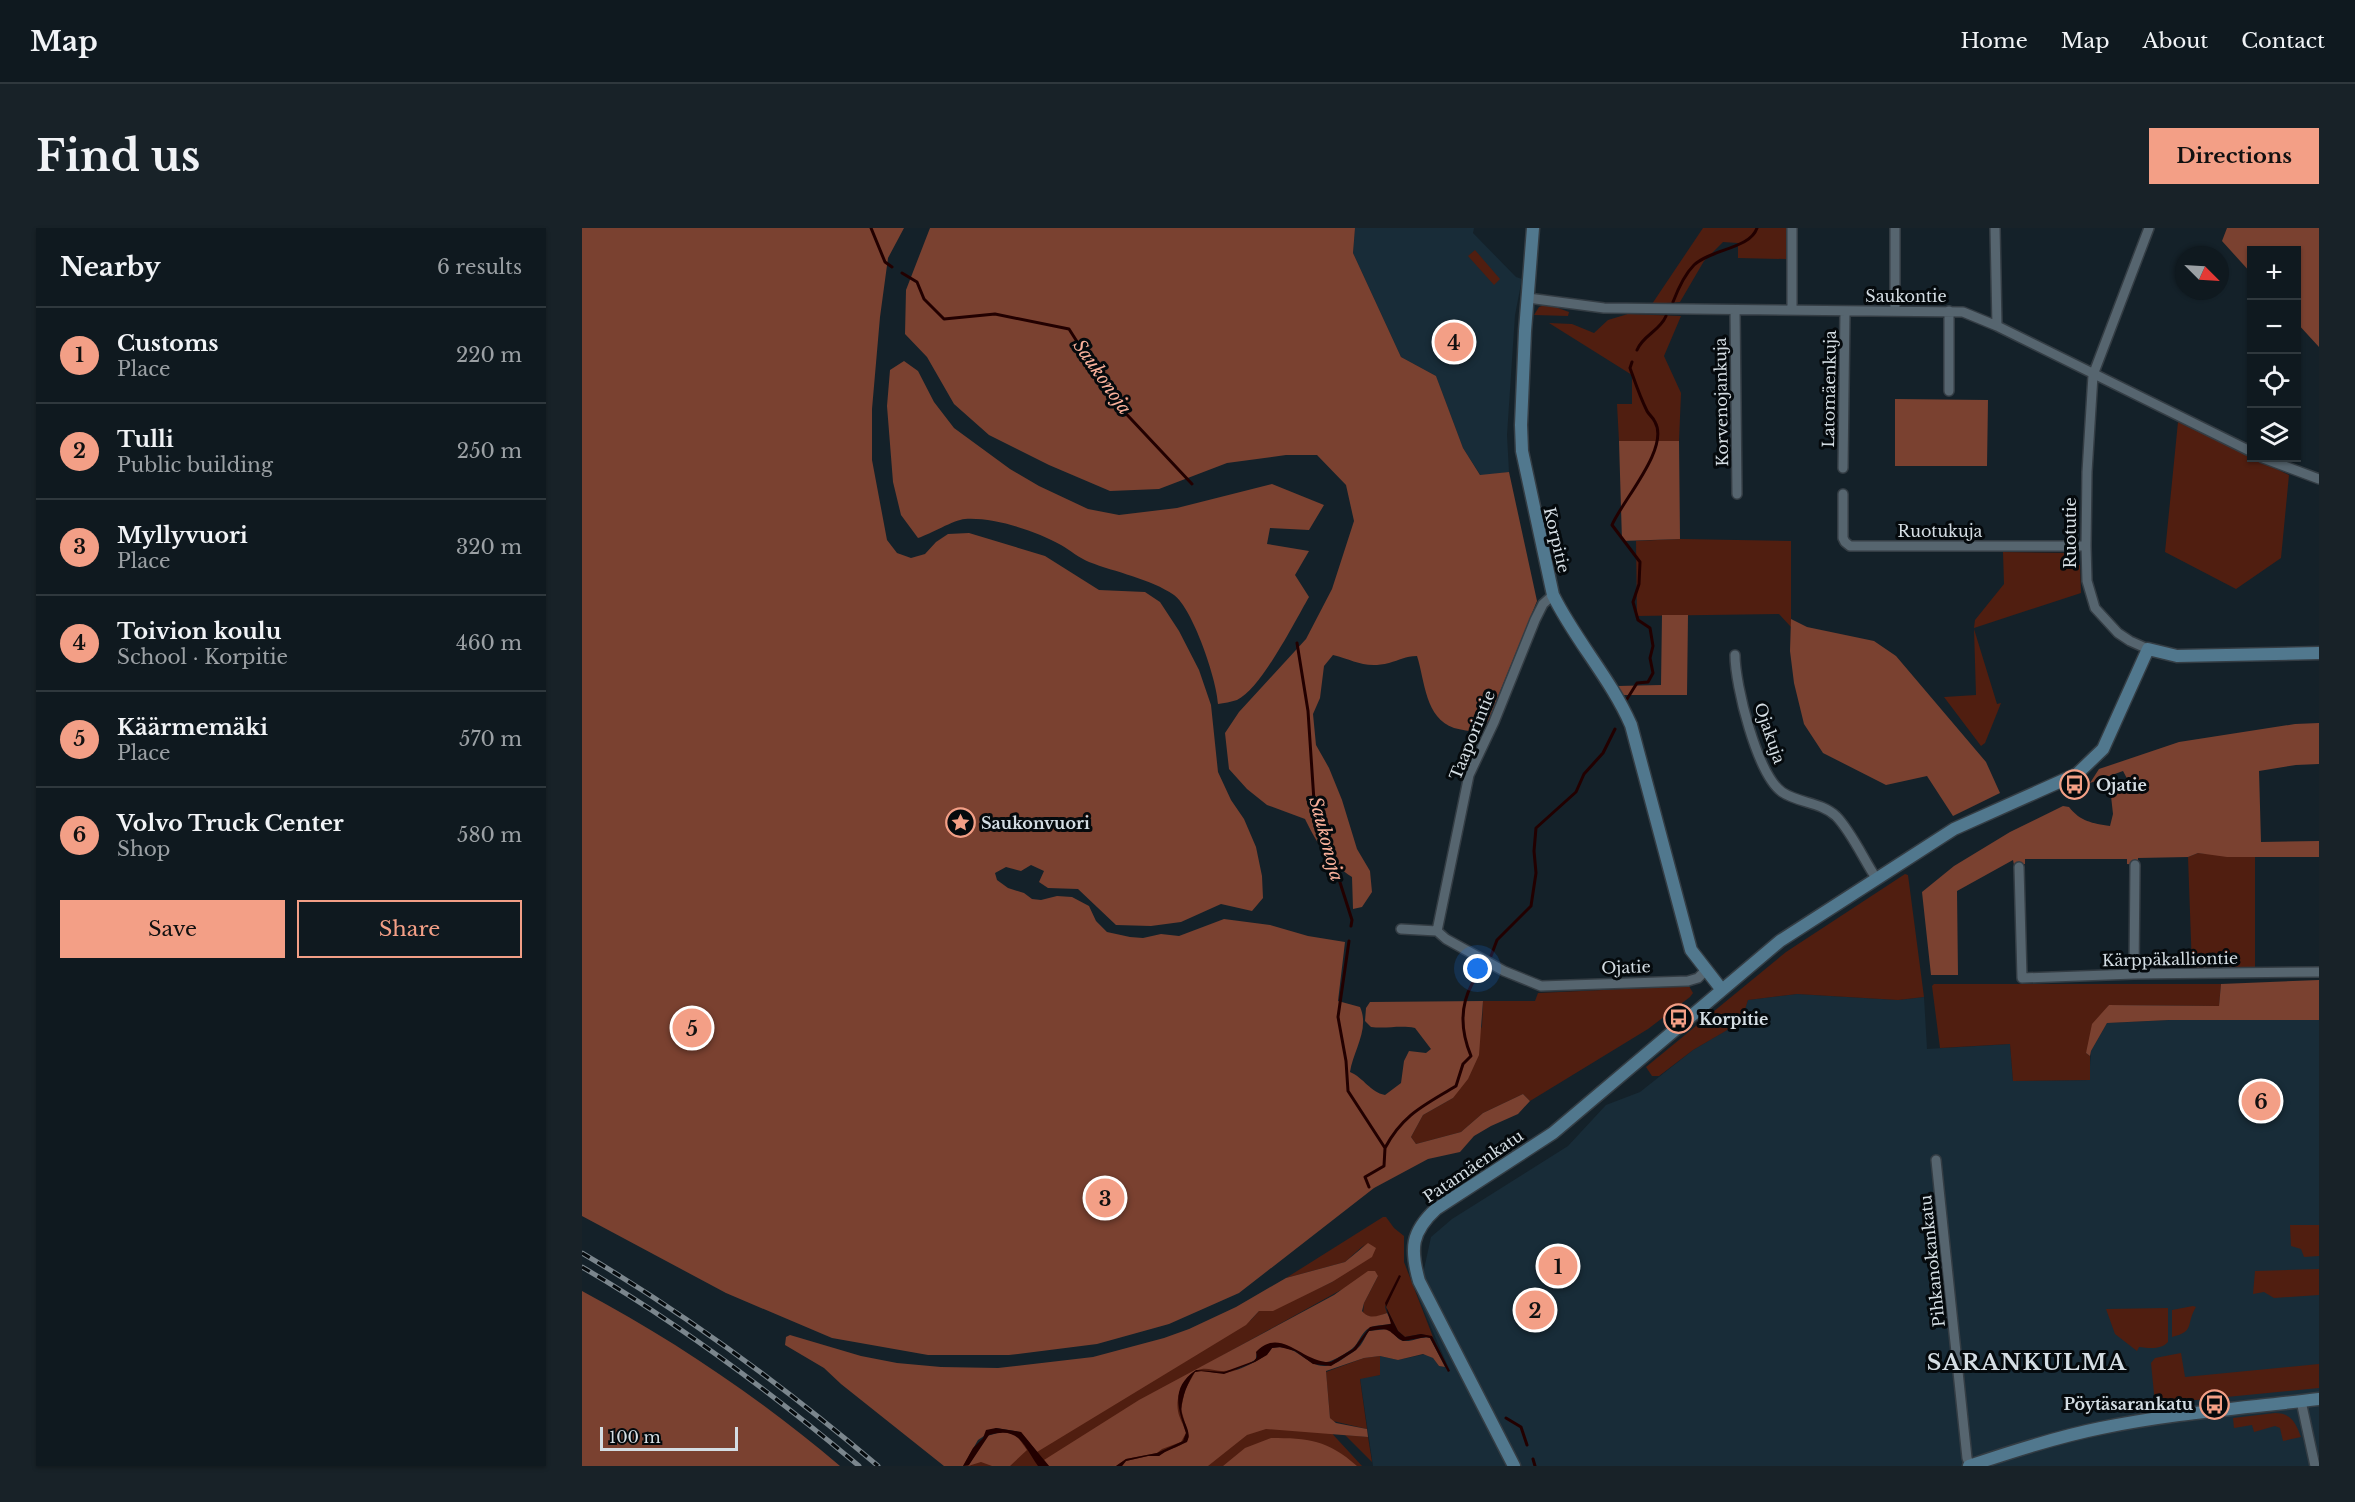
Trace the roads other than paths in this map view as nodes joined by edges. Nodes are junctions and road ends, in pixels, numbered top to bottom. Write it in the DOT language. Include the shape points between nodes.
graph roads {
  1 [pos="1533,228"];
  2 [pos="1792,228"];
  3 [pos="1895,228"];
  4 [pos="1995,228"];
  5 [pos="2149,228"];
  6 [pos="1528,298"];
  7 [pos="1735,310"];
  8 [pos="1792,310"];
  9 [pos="1895,310"];
  10 [pos="1845,311"];
  11 [pos="1949,311"];
  12 [pos="1997,326"];
  13 [pos="2093,375"];
  14 [pos="1949,392"];
  15 [pos="2247,450"];
  16 [pos="2274,462"];
  17 [pos="1843,468"];
  18 [pos="2319,479"];
  19 [pos="1737,494"];
  20 [pos="1843,494"];
  21 [pos="2086,546"];
  22 [pos="1553,595"];
  23 [pos="2148,649"];
  24 [pos="2319,653"];
  25 [pos="1735,655"];
  26 [pos="2134,865"];
  27 [pos="2019,867"];
  28 [pos="1876,878"];
  29 [pos="1401,930"];
  30 [pos="1437,931"];
  31 [pos="1706,971"];
  32 [pos="2319,972"];
  33 [pos="2134,974"];
  34 [pos="1722,990"];
  35 [pos="1936,1160"];
  36 [pos="2319,1400"];
  37 [pos="2301,1401"];
  38 [pos="2002,1461"];
  39 [pos="1514,1466"];
  40 [pos="1970,1466"];
  41 [pos="2314,1466"];
  1 -- 6 [label="street, Korpitie"];
  2 -- 8 [label="street"];
  3 -- 9 [label="street"];
  4 -- 12 [label="street"];
  5 -- 13 [label="street, Ruotutie"];
  6 -- 7 [label="street, Saukontie" via="1604,308"];
  6 -- 22 [label="street, Korpitie" via="1522,451"];
  7 -- 8 [label="street, Saukontie"];
  7 -- 19 [label="street, Korvenojankuja"];
  8 -- 10 [label="street, Saukontie"];
  9 -- 10 [label="street, Saukontie"];
  9 -- 11 [label="street, Saukontie"];
  10 -- 17 [label="street, Latomäenkuja"];
  11 -- 12 [label="street, Saukontie" via="1963,312"];
  11 -- 14 [label="street"];
  12 -- 13 [label="street, Saukontie"];
  13 -- 15 [label="street, Saukontie"];
  13 -- 21 [label="street, Ruotutie"];
  16 -- 18 [label="street"];
  20 -- 21 [label="street, Ruotukuja" via="1843,538 1850,546"];
  21 -- 23 [label="street, Ruotutie" via="2087,581 2095,608 2118,633"];
  22 -- 30 [label="street, Taaporintie" via="1535,620 1469,776"];
  22 -- 31 [label="street, Korpitie" via="1632,726 1691,951"];
  23 -- 24 [label="street, Ruotutie" via="2177,656"];
  23 -- 28 [label="street" via="2107,742 2088,765 2064,781 1954,829"];
  25 -- 28 [label="street, Ojakuja" via="1752,736 1770,779 1783,793 1836,816"];
  26 -- 33 [label="street"];
  27 -- 33 [label="street, Kärppäkalliontie" via="2022,978"];
  28 -- 34 [label="street" via="1780,941"];
  29 -- 30 [label="street"];
  30 -- 31 [label="street, Ojatie" via="1504,971 1541,986 1688,981"];
  31 -- 34 [label="street"];
  32 -- 33 [label="street, Kärppäkalliontie"];
  34 -- 39 [label="street, Patamäenkatu" via="1553,1133 1436,1209 1417,1232 1413,1261 1419,1281"];
  35 -- 40 [label="street, Pihkanokankatu"];
  36 -- 37 [label="street"];
  37 -- 38 [label="street" via="2101,1428 2034,1444"];
  37 -- 41 [label="street"];
  38 -- 40 [label="street"];
}
